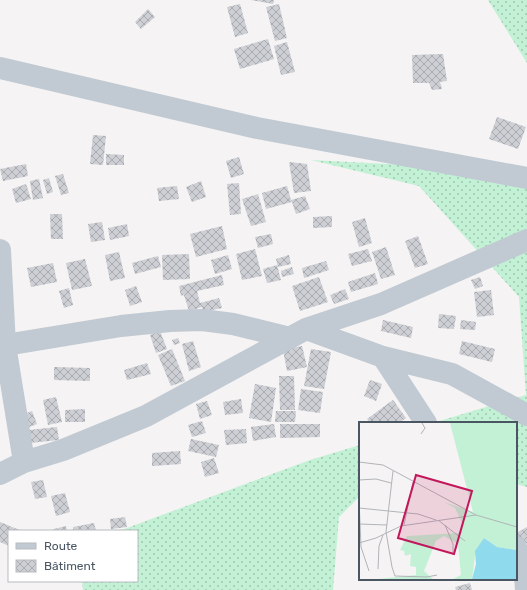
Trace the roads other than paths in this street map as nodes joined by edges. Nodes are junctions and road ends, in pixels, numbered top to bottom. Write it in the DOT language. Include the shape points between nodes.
graph roads {
  1 [pos="0,68"];
  2 [pos="527,178"];
  3 [pos="527,240"];
  4 [pos="0,250"];
  5 [pos="298,334"];
  6 [pos="2,345"];
  7 [pos="383,358"];
  8 [pos="527,415"];
  9 [pos="425,422"];
  10 [pos="24,462"];
  11 [pos="0,474"];
  12 [pos="517,550"];
  13 [pos="526,590"];
  1 -- 2 [label="street" via="257,128"];
  3 -- 5 [label="street" via="382,304"];
  4 -- 6 [label="street"];
  5 -- 6 [label="street" via="202,320 170,321"];
  5 -- 7 [label="street"];
  5 -- 10 [label="street" via="146,416 63,450"];
  6 -- 10 [label="street"];
  7 -- 8 [label="street" via="452,374"];
  7 -- 9 [label="street"];
  10 -- 11 [label="street"];
  12 -- 13 [label="street" via="525,576"];
}
